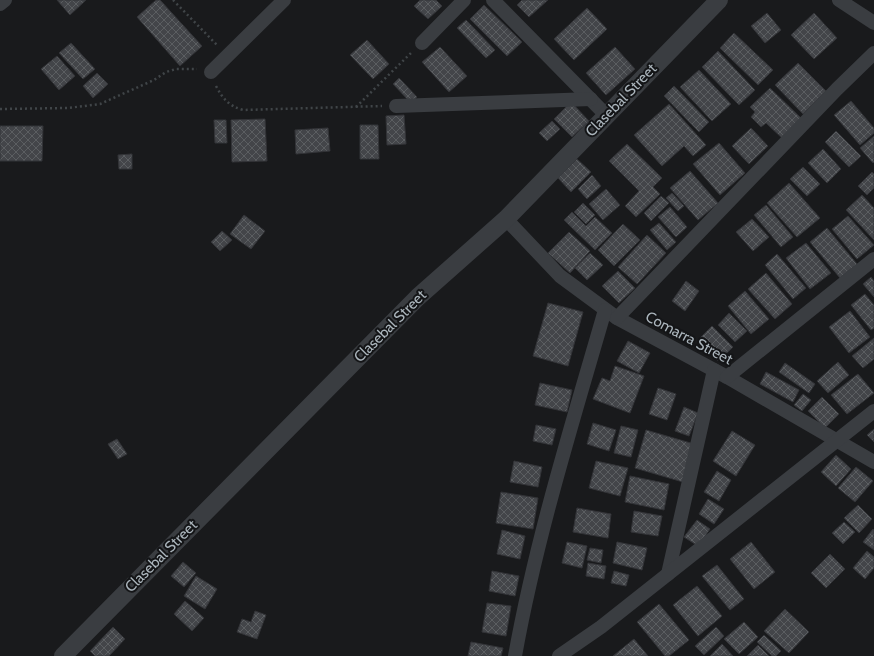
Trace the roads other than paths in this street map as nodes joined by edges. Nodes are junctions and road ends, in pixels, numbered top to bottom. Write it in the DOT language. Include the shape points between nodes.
graph roads {
  1 [pos="5,0"];
  2 [pos="284,0"];
  3 [pos="464,0"];
  4 [pos="493,0"];
  5 [pos="719,0"];
  6 [pos="839,0"];
  7 [pos="0,4"];
  8 [pos="874,23"];
  9 [pos="422,43"];
  10 [pos="874,53"];
  11 [pos="211,72"];
  12 [pos="590,100"];
  13 [pos="396,106"];
  14 [pos="606,115"];
  15 [pos="506,219"];
  16 [pos="874,258"];
  17 [pos="605,310"];
  18 [pos="617,318"];
  19 [pos="714,370"];
  20 [pos="727,377"];
  21 [pos="874,411"];
  22 [pos="838,440"];
  23 [pos="874,462"];
  24 [pos="668,574"];
  25 [pos="63,656"];
  26 [pos="515,656"];
  27 [pos="558,656"];
  1 -- 7 [label="street"];
  2 -- 11 [label="street"];
  3 -- 9 [label="street"];
  4 -- 12 [label="street"];
  5 -- 14 [label="street, Clasebal Street"];
  6 -- 8 [label="street"];
  10 -- 18 [label="street"];
  12 -- 13 [label="street"];
  12 -- 14 [label="street"];
  14 -- 15 [label="street, Clasebal Street"];
  15 -- 17 [label="street, Comarra Street" via="560,276"];
  15 -- 25 [label="street, Clasebal Street" via="418,297"];
  16 -- 20 [label="street"];
  17 -- 18 [label="street, Comarra Street"];
  17 -- 26 [label="street" via="554,488"];
  18 -- 19 [label="street, Comarra Street"];
  19 -- 20 [label="street, Comarra Street"];
  19 -- 24 [label="street"];
  20 -- 22 [label="street, Comarra Street"];
  21 -- 22 [label="street"];
  22 -- 23 [label="street, Comarra Street"];
  22 -- 24 [label="street"];
  24 -- 27 [label="street" via="601,627"];
}
